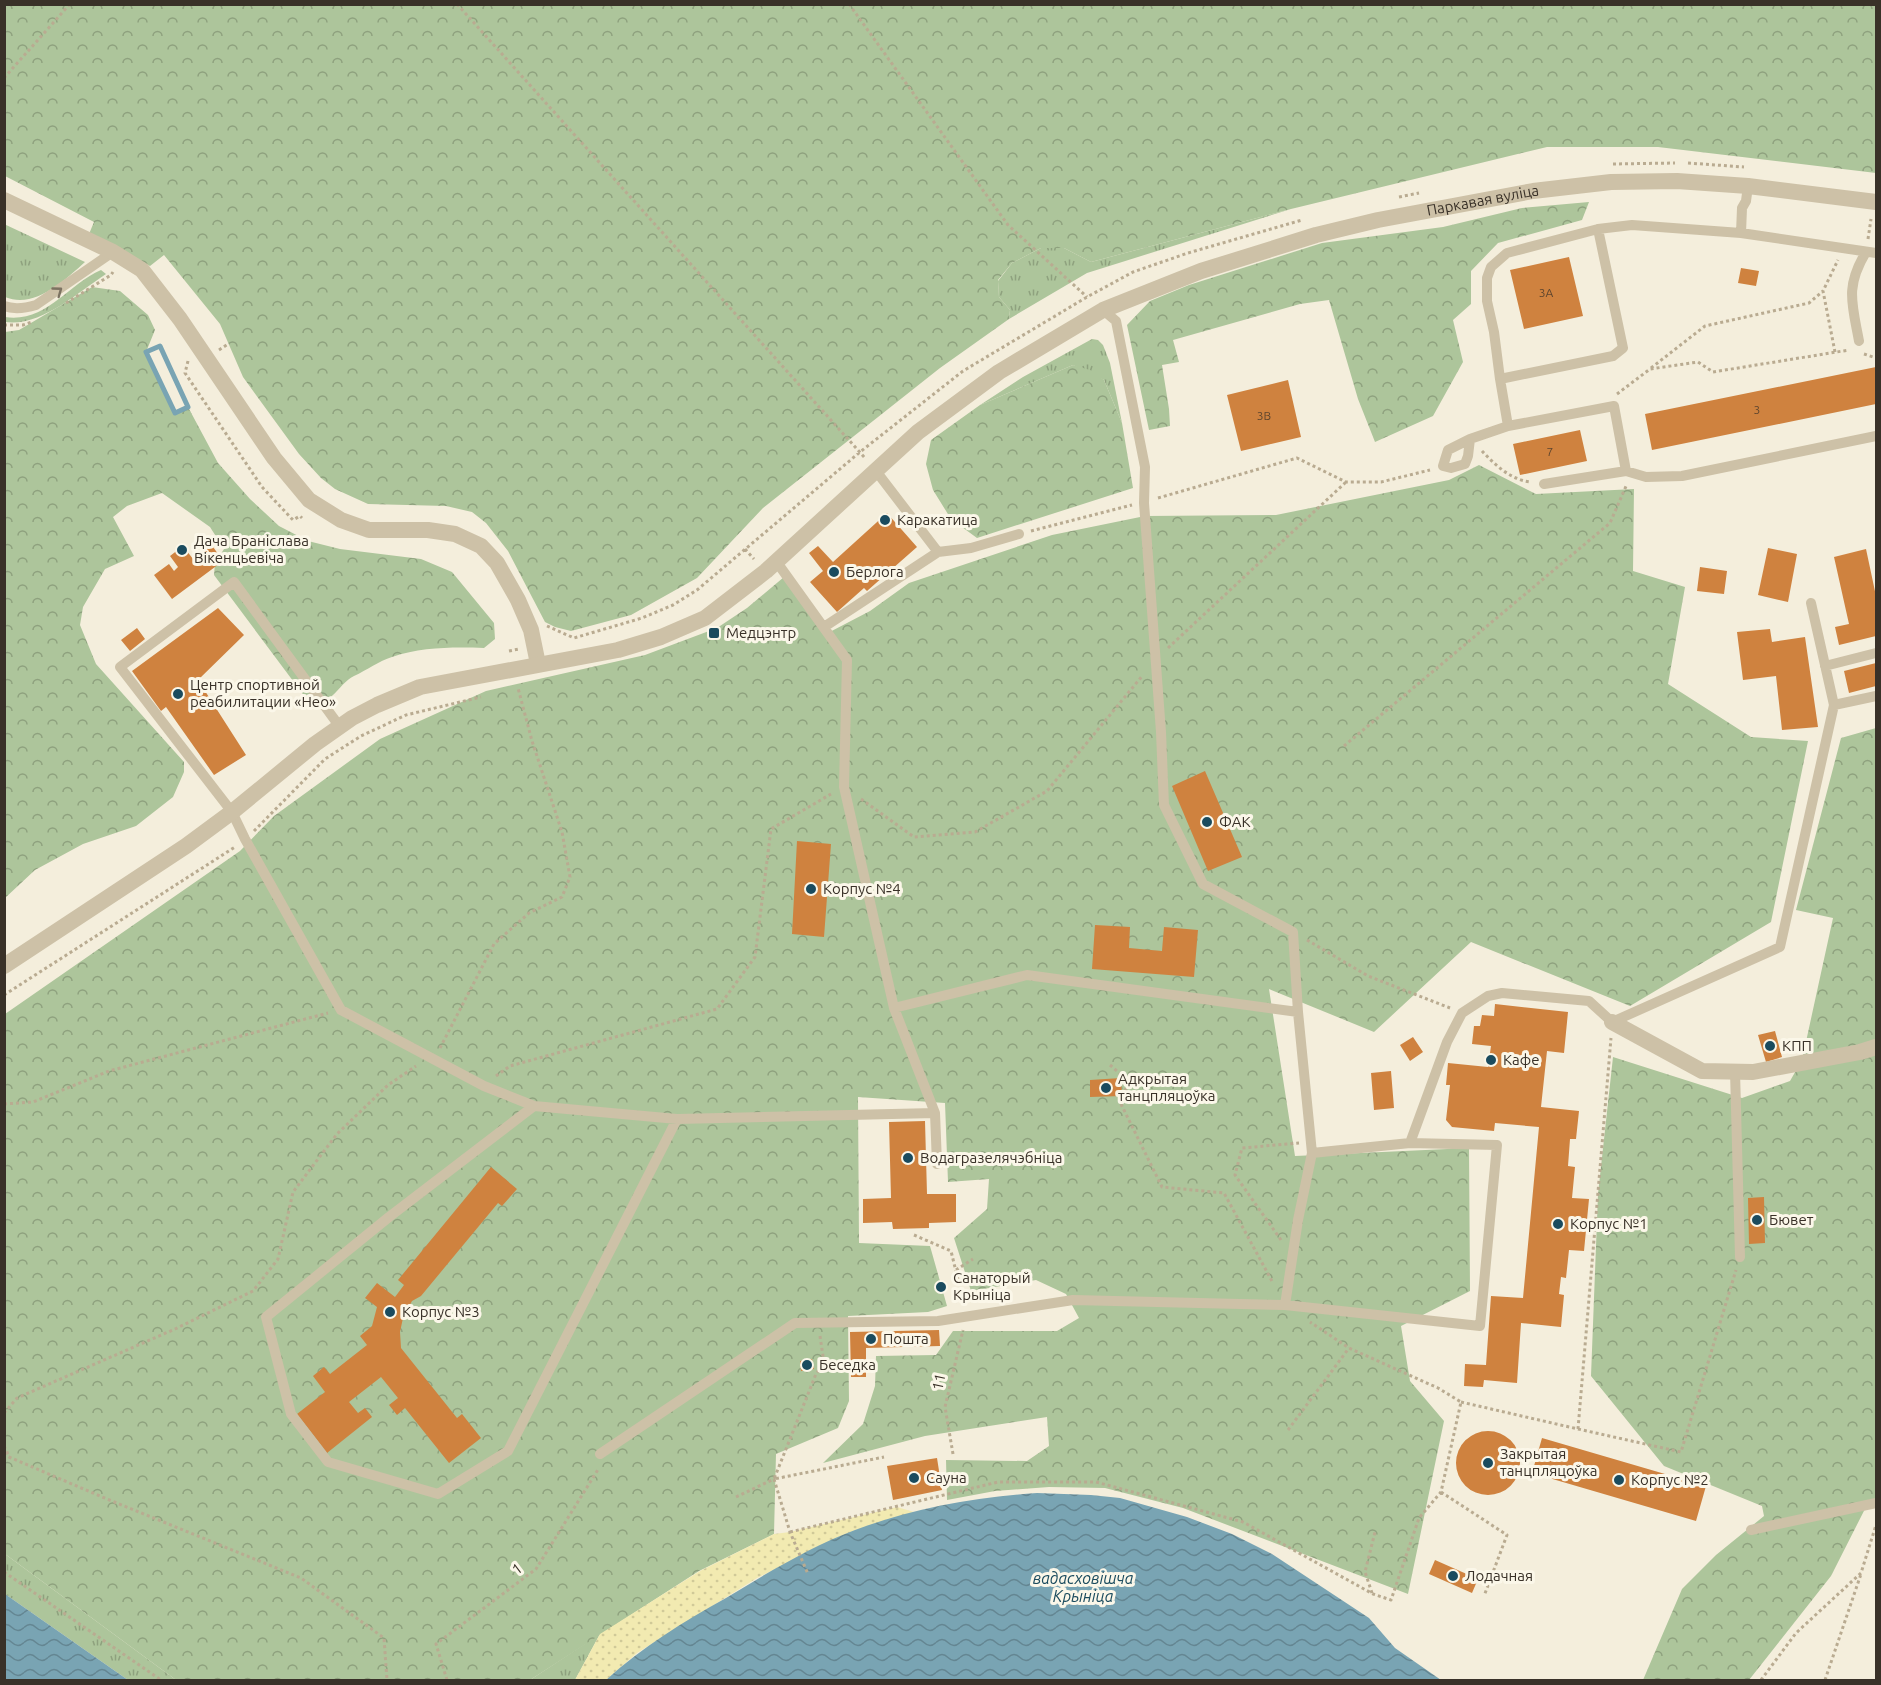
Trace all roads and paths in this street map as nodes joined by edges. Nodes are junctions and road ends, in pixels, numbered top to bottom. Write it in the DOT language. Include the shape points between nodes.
graph roads {
  1 [pos="70,4"];
  2 [pos="458,4"];
  3 [pos="849,4"];
  4 [pos="4,78"];
  5 [pos="1607,165"];
  6 [pos="1748,168"];
  7 [pos="1748,186"];
  8 [pos="1421,193"];
  9 [pos="1398,198"];
  10 [pos="4,200"];
  11 [pos="1874,209"];
  12 [pos="1306,219"];
  13 [pos="1598,229"];
  14 [pos="1741,233"];
  15 [pos="1844,250"];
  16 [pos="113,252"];
  17 [pos="1871,253"];
  18 [pos="1823,291"];
  19 [pos="1087,297"];
  20 [pos="4,306"];
  21 [pos="1103,310"];
  22 [pos="1856,345"];
  23 [pos="1835,352"];
  24 [pos="1860,352"];
  25 [pos="1876,358"];
  26 [pos="1650,369"];
  27 [pos="1500,379"];
  28 [pos="1597,409"];
  29 [pos="1508,426"];
  30 [pos="1876,436"];
  31 [pos="1470,439"];
  32 [pos="860,452"];
  33 [pos="1443,466"];
  34 [pos="876,471"];
  35 [pos="1626,471"];
  36 [pos="1346,482"];
  37 [pos="1544,484"];
  38 [pos="1144,503"];
  39 [pos="1019,534"];
  40 [pos="938,552"];
  41 [pos="776,561"];
  42 [pos="1810,603"];
  43 [pos="547,626"];
  44 [pos="824,627"];
  45 [pos="1876,653"];
  46 [pos="1155,661"];
  47 [pos="538,664"];
  48 [pos="1825,666"];
  49 [pos="518,688"];
  50 [pos="1876,696"];
  51 [pos="1834,705"];
  52 [pos="340,727"];
  53 [pos="1344,746"];
  54 [pos="844,787"];
  55 [pos="232,812"];
  56 [pos="1293,932"];
  57 [pos="4,966"];
  58 [pos="894,1008"];
  59 [pos="341,1010"];
  60 [pos="1298,1012"];
  61 [pos="1462,1013"];
  62 [pos="1612,1022"];
  63 [pos="1876,1047"];
  64 [pos="440,1049"];
  65 [pos="448,1054"];
  66 [pos="429,1057"];
  67 [pos="1110,1065"];
  68 [pos="1735,1071"];
  69 [pos="491,1080"];
  70 [pos="4,1104"];
  71 [pos="534,1106"];
  72 [pos="935,1113"];
  73 [pos="677,1119"];
  74 [pos="1410,1143"];
  75 [pos="1312,1153"];
  76 [pos="937,1164"];
  77 [pos="914,1235"];
  78 [pos="1292,1256"];
  79 [pos="1740,1257"];
  80 [pos="973,1259"];
  81 [pos="956,1270"];
  82 [pos="1285,1305"];
  83 [pos="967,1317"];
  84 [pos="946,1320"];
  85 [pos="820,1322"];
  86 [pos="1349,1348"];
  87 [pos="1461,1402"];
  88 [pos="4,1413"];
  89 [pos="1578,1429"];
  90 [pos="1288,1430"];
  91 [pos="4,1446"];
  92 [pos="4,1453"];
  93 [pos="600,1454"];
  94 [pos="953,1454"];
  95 [pos="9,1457"];
  96 [pos="884,1457"];
  97 [pos="774,1479"];
  98 [pos="1441,1492"];
  99 [pos="736,1497"];
  100 [pos="1876,1503"];
  101 [pos="1876,1525"];
  102 [pos="1751,1530"];
  103 [pos="790,1532"];
  104 [pos="1375,1532"];
  105 [pos="4,1572"];
  106 [pos="1861,1573"];
  107 [pos="808,1574"];
  108 [pos="1373,1594"];
  109 [pos="1484,1596"];
  110 [pos="161,1680"];
  111 [pos="387,1680"];
  112 [pos="447,1680"];
  113 [pos="1761,1680"];
  114 [pos="1825,1680"];
  1 -- 4 [label="path"];
  2 -- 32 [label="path"];
  3 -- 19 [label="path" via="1008,225"];
  5 -- 6 [label="path" via="1666,162"];
  7 -- 11 [label="street, Паркавая вуліца"];
  7 -- 14 [label="lane"];
  7 -- 21 [label="street, Паркавая вуліца" via="1611,182 1453,205 1254,253"];
  8 -- 9 [label="path"];
  10 -- 16 [label="street"];
  11 -- 17 [label="path"];
  12 -- 19 [label="path" via="1133,272"];
  13 -- 14 [label="lane" via="1632,225"];
  13 -- 27 [label="lane" via="1507,253 1491,267 1487,301"];
  13 -- 27 [label="lane" via="1623,348 1613,356"];
  14 -- 15 [label="lane"];
  15 -- 17 [label="lane"];
  15 -- 18 [label="path"];
  20 -- 16 [label="lane, one-way" via="36,305"];
  16 -- 47 [label="street" via="142,270 274,458 309,500 341,520 369,530 428,530 455,534 481,546 497,563 518,600 531,630"];
  17 -- 22 [label="lane" via="1855,271 1852,288"];
  18 -- 23 [label="path"];
  18 -- 26 [label="path" via="1809,303 1705,326"];
  19 -- 21 [label="path"];
  19 -- 32 [label="path" via="963,371"];
  21 -- 34 [label="street, Паркавая вуліца" via="999,372 918,432"];
  21 -- 38 [label="lane" via="1116,321 1145,467"];
  22 -- 23 [label="path"];
  23 -- 26 [label="path" via="1713,372 1698,362"];
  24 -- 25 [label="path"];
  26 -- 28 [label="path"];
  27 -- 29 [label="lane"];
  28 -- 29 [label="lane"];
  28 -- 35 [label="lane" via="1614,406"];
  29 -- 31 [label="lane"];
  30 -- 35 [label="lane" via="1682,476 1646,477"];
  31 -- 33 [label="lane" via="1448,450"];
  31 -- 33 [label="lane" via="1465,464"];
  31 -- 37 [label="path" via="1495,465 1519,481"];
  32 -- 34 [label="path"];
  32 -- 43 [label="path" via="697,590 673,605 574,638"];
  33 -- 36 [label="path" via="1381,482"];
  34 -- 40 [label="lane"];
  34 -- 41 [label="street, Паркавая вуліца"];
  35 -- 37 [label="lane"];
  35 -- 53 [label="path" via="1628,481 1610,523"];
  36 -- 38 [label="path" via="1297,458"];
  36 -- 46 [label="path"];
  38 -- 39 [label="path"];
  38 -- 46 [label="lane"];
  39 -- 40 [label="lane" via="971,549"];
  40 -- 44 [label="lane"];
  41 -- 44 [label="lane"];
  41 -- 47 [label="street, Паркавая вуліца" via="725,605 687,627 618,650"];
  42 -- 48 [label="lane"];
  44 -- 54 [label="lane" via="847,660"];
  45 -- 48 [label="lane"];
  46 -- 54 [label="path" via="1047,791 975,832 914,837"];
  46 -- 56 [label="lane" via="1164,804 1203,884"];
  47 -- 52 [label="street, Паркавая вуліца" via="420,687 377,705"];
  48 -- 51 [label="lane"];
  49 -- 64 [label="path" via="562,832 570,877 562,897 529,913 494,944"];
  50 -- 51 [label="lane"];
  51 -- 62 [label="lane" via="1780,947"];
  52 -- 55 [label="street, Паркавая вуліца"];
  52 -- 55 [label="lane" via="234,582 120,667"];
  54 -- 58 [label="lane"];
  54 -- 69 [label="path" via="771,830 755,957 717,1009 510,1066"];
  55 -- 57 [label="street, Паркавая вуліца"];
  55 -- 59 [label="lane"];
  56 -- 60 [label="lane"];
  56 -- 61 [label="path" via="1368,976"];
  58 -- 60 [label="lane" via="1027,975"];
  58 -- 72 [label="lane"];
  59 -- 66 [label="lane"];
  59 -- 70 [label="path" via="109,1071 33,1102"];
  60 -- 75 [label="lane"];
  61 -- 62 [label="lane" via="1488,996 1502,993 1589,1001"];
  61 -- 74 [label="lane" via="1447,1042"];
  62 -- 68 [label="street" via="1702,1071"];
  62 -- 89 [label="path"];
  63 -- 68 [label="street" via="1753,1072"];
  64 -- 65 [label="path"];
  64 -- 66 [label="path"];
  66 -- 71 [label="lane" via="484,1086"];
  66 -- 88 [label="path" via="388,1085 337,1134 293,1192 278,1259 253,1291 17,1398"];
  67 -- 82 [label="path" via="1125,1078 1126,1099 1120,1104 1162,1187 1224,1193"];
  68 -- 79 [label="lane"];
  71 -- 73 [label="lane"];
  71 -- 73 [label="lane" via="266,1317 291,1414 328,1462 438,1494 508,1451"];
  72 -- 73 [label="lane"];
  72 -- 76 [label="lane"];
  74 -- 75 [label="lane"];
  74 -- 82 [label="lane" via="1497,1145 1480,1326"];
  75 -- 78 [label="lane"];
  75 -- 78 [label="path" via="1299,1143 1242,1148 1235,1175"];
  77 -- 81 [label="path" via="951,1251"];
  78 -- 82 [label="lane"];
  79 -- 89 [label="path" via="1681,1452"];
  80 -- 81 [label="path"];
  81 -- 84 [label="path" via="962,1296"];
  82 -- 83 [label="lane" via="1073,1300"];
  82 -- 86 [label="path"];
  83 -- 84 [label="lane"];
  83 -- 94 [label="path, 11" via="945,1407"];
  84 -- 85 [label="lane"];
  85 -- 93 [label="lane" via="795,1323"];
  85 -- 97 [label="path" via="824,1364 816,1374"];
  86 -- 87 [label="path"];
  86 -- 90 [label="path"];
  87 -- 89 [label="path"];
  87 -- 98 [label="path"];
  91 -- 95 [label="path"];
  92 -- 95 [label="path"];
  93 -- 112 [label="path, 1" via="598,1471 536,1569 436,1644"];
  95 -- 111 [label="path" via="301,1578 384,1638"];
  96 -- 97 [label="path"];
  97 -- 99 [label="path"];
  97 -- 103 [label="path"];
  98 -- 108 [label="path" via="1419,1518 1391,1600"];
  98 -- 109 [label="path" via="1507,1535"];
  100 -- 102 [label="lane"];
  101 -- 106 [label="path"];
  103 -- 107 [label="path"];
  103 -- 108 [label="path" via="998,1482 1096,1482 1243,1522"];
  104 -- 108 [label="path" via="1365,1572"];
  105 -- 110 [label="path"];
  106 -- 113 [label="path" via="1796,1633"];
  106 -- 114 [label="path"];
}
